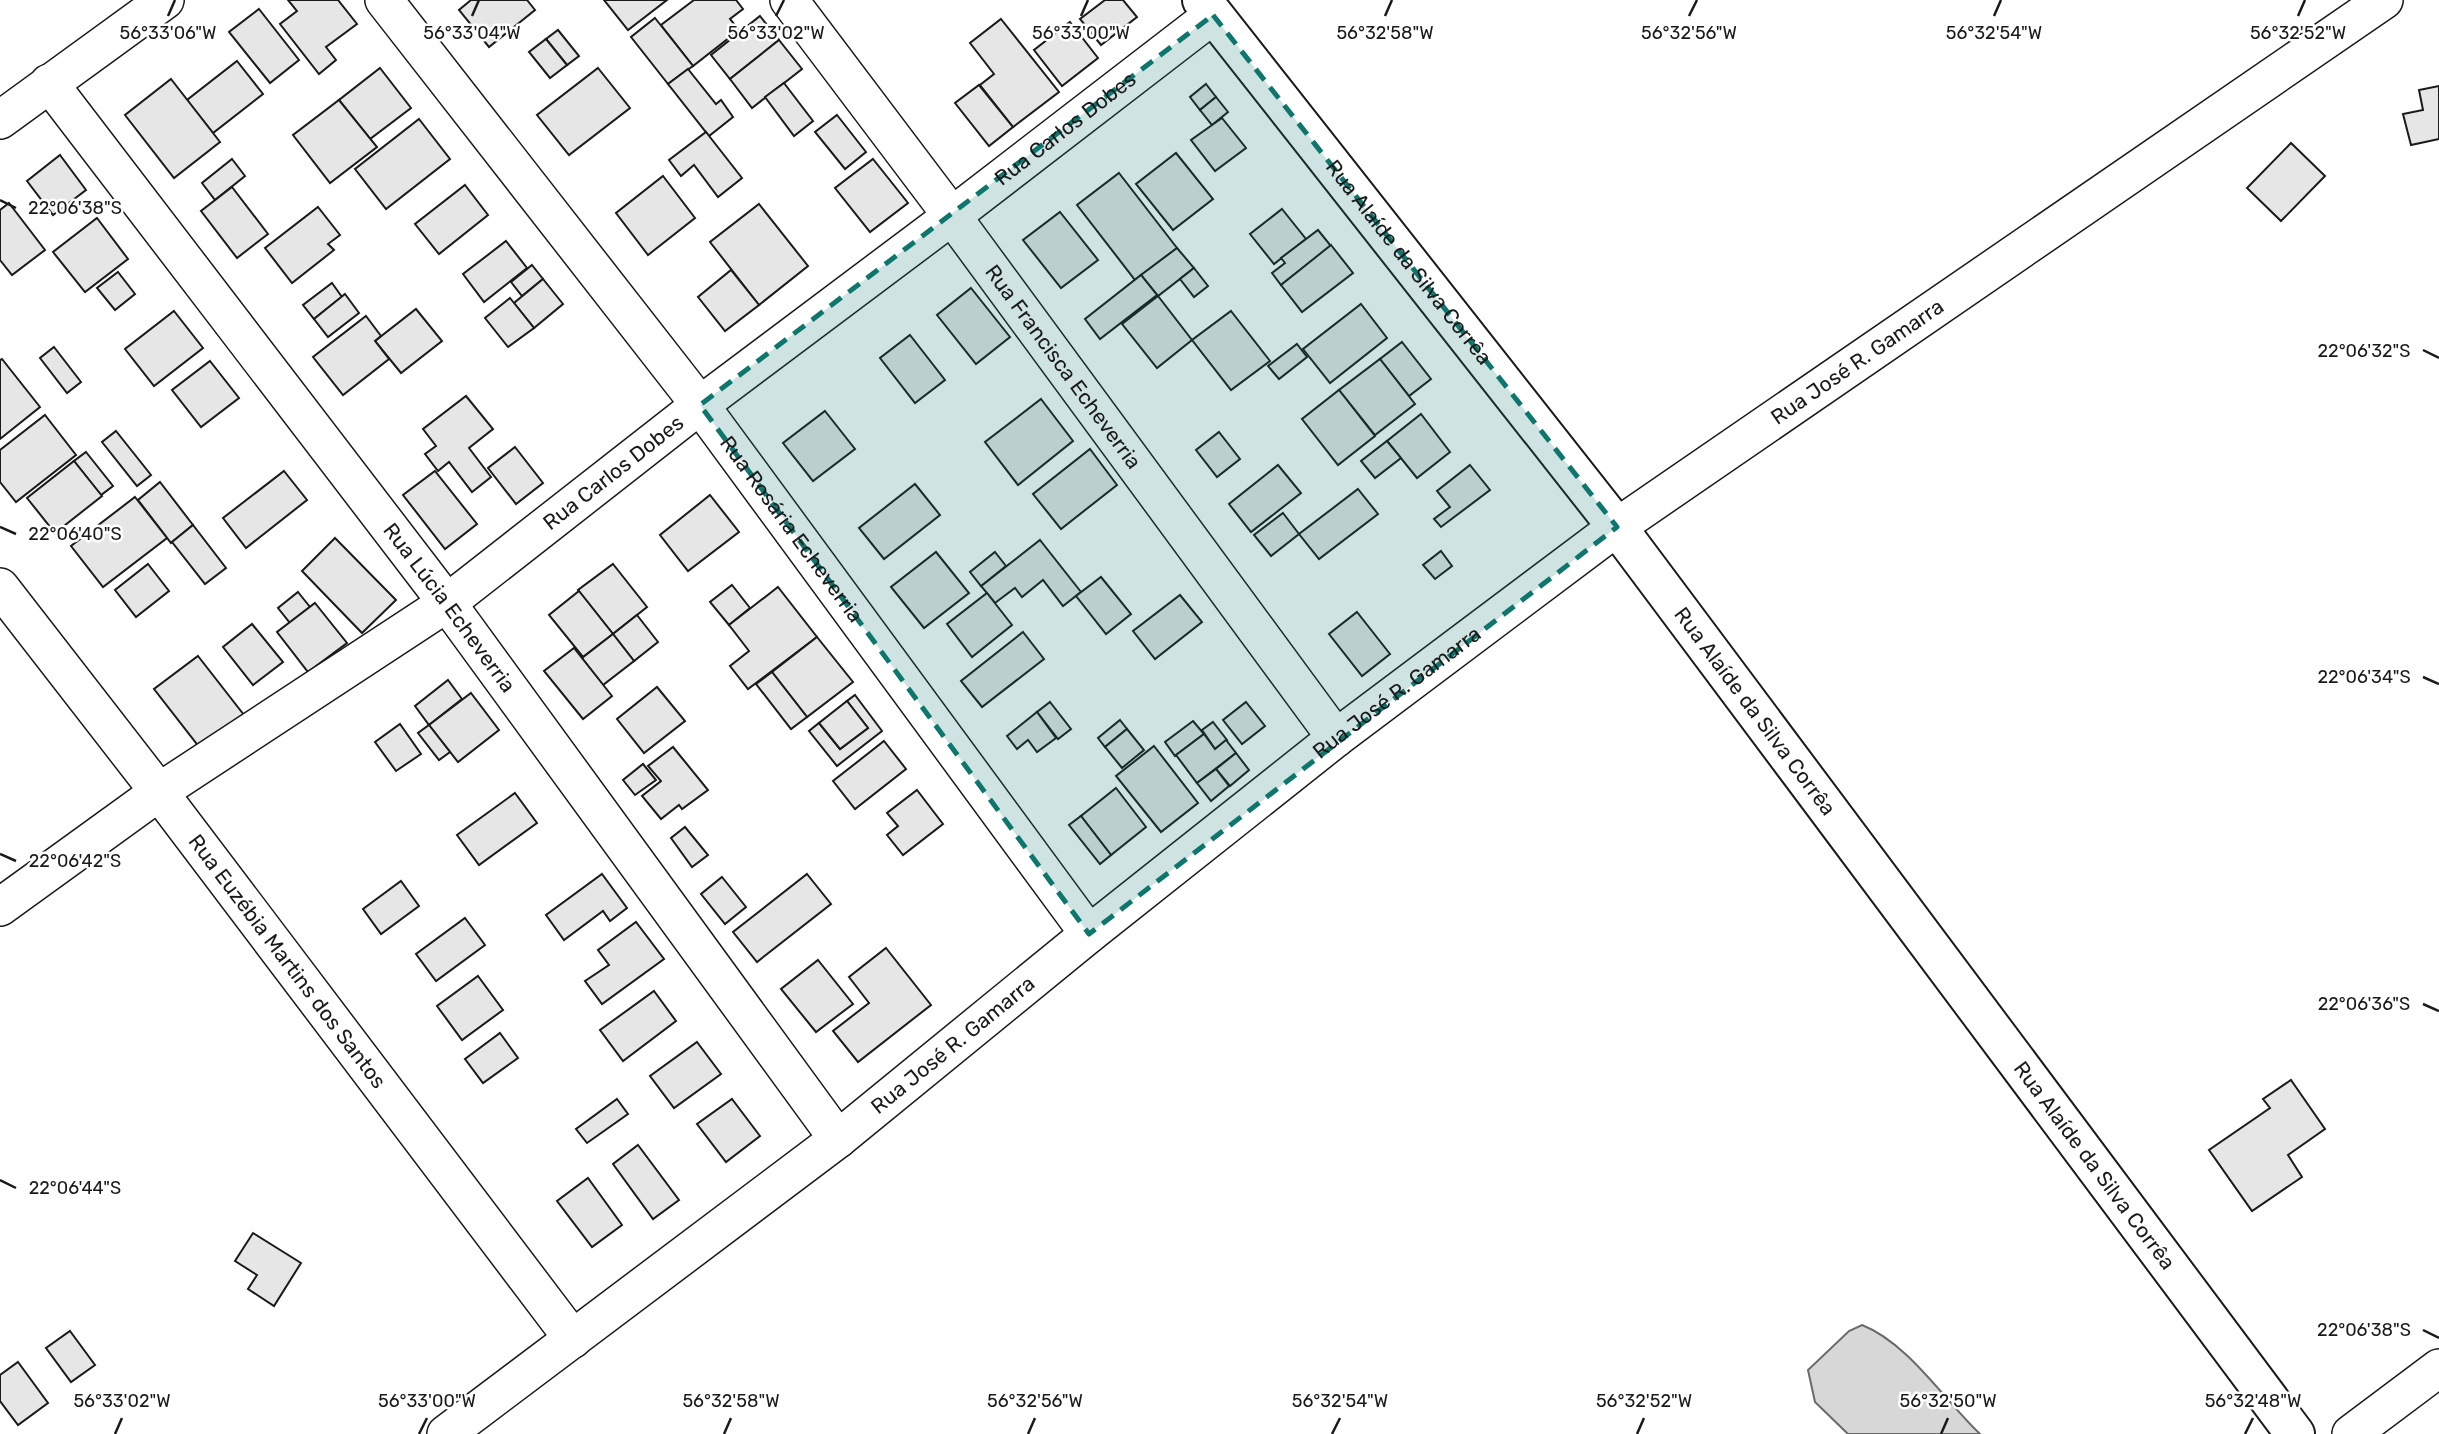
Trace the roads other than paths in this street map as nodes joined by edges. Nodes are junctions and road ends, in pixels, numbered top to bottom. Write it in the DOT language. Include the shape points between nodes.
graph roads {
  1 [pos="165,0"];
  2 [pos="384,0"];
  3 [pos="789,0"];
  4 [pos="2384,0"];
  5 [pos="1208,8"];
  6 [pos="49,83"];
  7 [pos="0,120"];
  8 [pos="952,215"];
  9 [pos="700,405"];
  10 [pos="1617,527"];
  11 [pos="0,587"];
  12 [pos="447,603"];
  13 [pos="1336,738"];
  14 [pos="159,792"];
  15 [pos="0,907"];
  16 [pos="1089,934"];
  17 [pos="838,1139"];
  18 [pos="573,1339"];
  19 [pos="2439,1368"];
  20 [pos="446,1434"];
  21 [pos="2295,1434"];
  22 [pos="2351,1434"];
  1 -- 6 [label="street"];
  2 -- 9 [label="street, Rua Rosária Echeverria"];
  3 -- 8 [label="street, Rua Francisca Echeverria"];
  4 -- 10 [label="street, Rua José R. Gamarra"];
  5 -- 8 [label="street, Rua Carlos Dobes"];
  5 -- 10 [label="main road, Rua Alaíde da Silva Corrêa"];
  6 -- 7 [label="street"];
  6 -- 12 [label="street, Rua Lúcia Echeverria"];
  8 -- 9 [label="street, Rua Carlos Dobes"];
  8 -- 13 [label="street, Rua Francisca Echeverria"];
  9 -- 12 [label="street, Rua Carlos Dobes"];
  9 -- 16 [label="street, Rua Rosária Echeverria"];
  10 -- 13 [label="street, Rua José R. Gamarra"];
  10 -- 21 [label="main road, Rua Alaíde da Silva Corrêa"];
  11 -- 14 [label="street, Rua Euzébia Martins dos Santos"];
  12 -- 14 [label="street, Rua Carlos Dobes"];
  12 -- 17 [label="street, Rua Lúcia Echeverria"];
  13 -- 16 [label="street, Rua José R. Gamarra"];
  14 -- 15 [label="street, Rua Carlos Dobes"];
  14 -- 18 [label="street, Rua Euzébia Martins dos Santos"];
  16 -- 17 [label="street, Rua José R. Gamarra"];
  17 -- 18 [label="street, Rua José R. Gamarra"];
  18 -- 20 [label="street, Rua José R. Gamarra"];
  19 -- 22 [label="street"];
}
